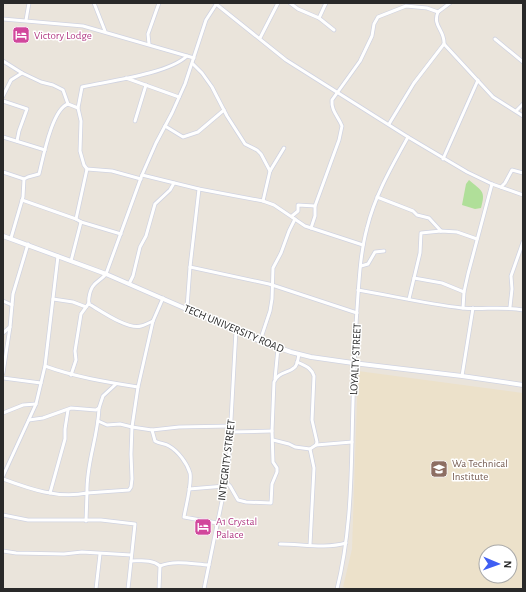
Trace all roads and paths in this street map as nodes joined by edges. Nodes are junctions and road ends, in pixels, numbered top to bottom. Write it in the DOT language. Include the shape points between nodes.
graph roads {
  1 [pos="29,3"];
  2 [pos="94,3"];
  3 [pos="159,3"];
  4 [pos="278,3"];
  5 [pos="290,3"];
  6 [pos="326,3"];
  7 [pos="450,3"];
  8 [pos="216,4"];
  9 [pos="438,12"];
  10 [pos="319,18"];
  11 [pos="3,19"];
  12 [pos="26,20"];
  13 [pos="334,30"];
  14 [pos="105,32"];
  15 [pos="260,38"];
  16 [pos="495,38"];
  17 [pos="149,44"];
  18 [pos="444,44"];
  19 [pos="187,56"];
  20 [pos="194,58"];
  21 [pos="3,61"];
  22 [pos="523,62"];
  23 [pos="193,64"];
  24 [pos="22,73"];
  25 [pos="125,78"];
  26 [pos="478,80"];
  27 [pos="146,85"];
  28 [pos="338,93"];
  29 [pos="3,96"];
  30 [pos="179,97"];
  31 [pos="3,101"];
  32 [pos="68,104"];
  33 [pos="523,104"];
  34 [pos="78,108"];
  35 [pos="224,110"];
  36 [pos="516,111"];
  37 [pos="523,116"];
  38 [pos="135,121"];
  39 [pos="389,124"];
  40 [pos="165,126"];
  41 [pos="408,137"];
  42 [pos="3,138"];
  43 [pos="17,141"];
  44 [pos="284,148"];
  45 [pos="45,150"];
  46 [pos="443,159"];
  47 [pos="87,170"];
  48 [pos="270,171"];
  49 [pos="3,172"];
  50 [pos="523,173"];
  51 [pos="142,175"];
  52 [pos="24,179"];
  53 [pos="141,179"];
  54 [pos="174,183"];
  55 [pos="492,184"];
  56 [pos="501,187"];
  57 [pos="199,189"];
  58 [pos="523,195"];
  59 [pos="377,197"];
  60 [pos="22,200"];
  61 [pos="263,201"];
  62 [pos="315,206"];
  63 [pos="294,218"];
  64 [pos="76,220"];
  65 [pos="80,222"];
  66 [pos="311,228"];
  67 [pos="441,231"];
  68 [pos="121,234"];
  69 [pos="3,236"];
  70 [pos="11,238"];
  71 [pos="477,239"];
  72 [pos="523,242"];
  73 [pos="28,244"];
  74 [pos="363,244"];
  75 [pos="384,251"];
  76 [pos="58,256"];
  77 [pos="71,261"];
  78 [pos="361,266"];
  79 [pos="190,267"];
  80 [pos="106,274"];
  81 [pos="414,278"];
  82 [pos="129,284"];
  83 [pos="272,285"];
  84 [pos="358,290"];
  85 [pos="464,292"];
  86 [pos="163,298"];
  87 [pos="53,299"];
  88 [pos="409,299"];
  89 [pos="3,302"];
  90 [pos="89,303"];
  91 [pos="12,305"];
  92 [pos="86,307"];
  93 [pos="510,307"];
  94 [pos="187,308"];
  95 [pos="463,308"];
  96 [pos="473,308"];
  97 [pos="523,310"];
  98 [pos="357,313"];
  99 [pos="153,322"];
  100 [pos="10,327"];
  101 [pos="236,330"];
  102 [pos="3,333"];
  103 [pos="260,341"];
  104 [pos="278,348"];
  105 [pos="299,354"];
  106 [pos="297,362"];
  107 [pos="353,363"];
  108 [pos="45,366"];
  109 [pos="3,373"];
  110 [pos="71,375"];
  111 [pos="462,376"];
  112 [pos="3,378"];
  113 [pos="274,382"];
  114 [pos="41,383"];
  115 [pos="116,384"];
  116 [pos="523,385"];
  117 [pos="138,387"];
  118 [pos="36,404"];
  119 [pos="99,408"];
  120 [pos="68,409"];
  121 [pos="3,412"];
  122 [pos="29,420"];
  123 [pos="98,421"];
  124 [pos="231,426"];
  125 [pos="132,427"];
  126 [pos="152,430"];
  127 [pos="272,431"];
  128 [pos="231,432"];
  129 [pos="273,440"];
  130 [pos="352,442"];
  131 [pos="316,445"];
  132 [pos="310,449"];
  133 [pos="3,476"];
  134 [pos="3,479"];
  135 [pos="225,484"];
  136 [pos="189,489"];
  137 [pos="50,493"];
  138 [pos="87,493"];
  139 [pos="3,515"];
  140 [pos="86,520"];
  141 [pos="217,523"];
  142 [pos="346,543"];
  143 [pos="280,544"];
  144 [pos="310,545"];
  145 [pos="3,551"];
  146 [pos="100,554"];
  147 [pos="131,555"];
  148 [pos="131,561"];
  149 [pos="208,565"];
  150 [pos="160,566"];
  151 [pos="96,589"];
  152 [pos="128,589"];
  153 [pos="159,589"];
  154 [pos="204,589"];
  155 [pos="337,589"];
  1 -- 12 [label="street"];
  2 -- 14 [label="street"];
  3 -- 17 [label="street" via="148,34"];
  4 -- 15 [label="street"];
  5 -- 10 [label="street"];
  6 -- 10 [label="street"];
  7 -- 9 [label="street"];
  8 -- 15 [label="street"];
  8 -- 20 [label="street" via="206,20"];
  9 -- 18 [label="street" via="436,23 444,38"];
  9 -- 28 [label="street" via="406,6 378,17 360,61"];
  10 -- 13 [label="street"];
  11 -- 12 [label="street"];
  12 -- 14 [label="street" via="83,26"];
  14 -- 17 [label="street"];
  15 -- 28 [label="street" via="286,60"];
  16 -- 22 [label="street"];
  17 -- 19 [label="street"];
  18 -- 26 [label="street"];
  18 -- 39 [label="street" via="414,83"];
  19 -- 20 [label="street"];
  19 -- 25 [label="street" via="160,70"];
  20 -- 23 [label="street"];
  21 -- 24 [label="street"];
  23 -- 30 [label="street"];
  23 -- 35 [label="street" via="212,87"];
  24 -- 29 [label="street" via="11,80"];
  24 -- 32 [label="street" via="63,90"];
  25 -- 27 [label="street"];
  25 -- 34 [label="street" via="82,87"];
  26 -- 36 [label="street" via="492,97"];
  26 -- 46 [label="street"];
  27 -- 30 [label="street"];
  27 -- 38 [label="street"];
  28 -- 39 [label="street"];
  28 -- 62 [label="street" via="332,100 332,105 333,112 342,126"];
  30 -- 40 [label="street"];
  31 -- 43 [label="street" via="27,109"];
  32 -- 34 [label="street"];
  32 -- 45 [label="street" via="64,105 55,117"];
  33 -- 36 [label="street"];
  34 -- 47 [label="street" via="81,121 80,151"];
  35 -- 40 [label="street" via="198,132 183,137"];
  35 -- 48 [label="street" via="245,144 261,154"];
  36 -- 37 [label="street"];
  39 -- 41 [label="street"];
  40 -- 51 [label="street"];
  41 -- 46 [label="street"];
  41 -- 59 [label="street, LOYALTY STREET"];
  42 -- 43 [label="street"];
  43 -- 45 [label="street"];
  44 -- 48 [label="street"];
  45 -- 52 [label="street" via="39,174"];
  46 -- 55 [label="street"];
  47 -- 53 [label="street" via="112,171"];
  47 -- 64 [label="street"];
  48 -- 61 [label="street"];
  49 -- 52 [label="street"];
  50 -- 56 [label="street" via="512,170"];
  51 -- 53 [label="street"];
  51 -- 54 [label="street"];
  52 -- 60 [label="street"];
  53 -- 68 [label="street"];
  54 -- 57 [label="street"];
  54 -- 82 [label="street" via="155,204"];
  55 -- 56 [label="street"];
  55 -- 71 [label="street"];
  56 -- 58 [label="street"];
  57 -- 61 [label="street"];
  57 -- 79 [label="street"];
  59 -- 67 [label="street" via="429,218"];
  59 -- 74 [label="street, LOYALTY STREET"];
  60 -- 64 [label="street"];
  60 -- 70 [label="street"];
  61 -- 63 [label="street"];
  62 -- 63 [label="street" via="298,205"];
  62 -- 66 [label="street"];
  63 -- 66 [label="street"];
  63 -- 83 [label="street" via="273,268"];
  64 -- 65 [label="street"];
  65 -- 68 [label="street"];
  65 -- 77 [label="street"];
  66 -- 74 [label="street"];
  67 -- 71 [label="street" via="462,233"];
  67 -- 81 [label="street" via="421,233 420,253"];
  68 -- 80 [label="street"];
  69 -- 70 [label="street, TECH UNIVERSITY ROAD"];
  70 -- 73 [label="street, TECH UNIVERSITY ROAD"];
  71 -- 85 [label="street"];
  72 -- 93 [label="street" via="511,276"];
  73 -- 76 [label="street, TECH UNIVERSITY ROAD"];
  73 -- 91 [label="street"];
  74 -- 78 [label="street, LOYALTY STREET"];
  75 -- 78 [label="street" via="375,252 368,264"];
  76 -- 77 [label="street, TECH UNIVERSITY ROAD"];
  76 -- 87 [label="street"];
  77 -- 80 [label="street, TECH UNIVERSITY ROAD"];
  78 -- 84 [label="street, LOYALTY STREET"];
  79 -- 83 [label="street"];
  79 -- 94 [label="street"];
  80 -- 82 [label="street, TECH UNIVERSITY ROAD"];
  80 -- 90 [label="street" via="102,280 94,284"];
  81 -- 85 [label="street" via="442,283"];
  81 -- 88 [label="street"];
  82 -- 86 [label="street, TECH UNIVERSITY ROAD"];
  83 -- 98 [label="street"];
  83 -- 103 [label="street" via="270,311"];
  84 -- 88 [label="street"];
  84 -- 98 [label="street, LOYALTY STREET"];
  85 -- 95 [label="street"];
  86 -- 94 [label="street, TECH UNIVERSITY ROAD"];
  86 -- 99 [label="street"];
  87 -- 92 [label="street"];
  87 -- 108 [label="street"];
  88 -- 95 [label="street"];
  89 -- 91 [label="street"];
  90 -- 92 [label="street"];
  90 -- 99 [label="street" via="131,326 140,327"];
  91 -- 100 [label="street"];
  92 -- 110 [label="street" via="81,314 76,360"];
  93 -- 96 [label="street"];
  93 -- 97 [label="street"];
  94 -- 101 [label="street, TECH UNIVERSITY ROAD"];
  95 -- 96 [label="street"];
  96 -- 111 [label="street"];
  98 -- 107 [label="street, LOYALTY STREET"];
  99 -- 117 [label="street"];
  100 -- 102 [label="street"];
  100 -- 109 [label="street"];
  101 -- 103 [label="street, TECH UNIVERSITY ROAD"];
  101 -- 124 [label="street, INTEGRITY STREET"];
  103 -- 104 [label="street, TECH UNIVERSITY ROAD"];
  104 -- 105 [label="street, TECH UNIVERSITY ROAD"];
  104 -- 113 [label="street"];
  105 -- 106 [label="street"];
  105 -- 107 [label="street, TECH UNIVERSITY ROAD"];
  106 -- 113 [label="street"];
  106 -- 131 [label="street" via="312,370 314,376 312,420"];
  107 -- 111 [label="street, TECH UNIVERSITY ROAD"];
  107 -- 130 [label="street, LOYALTY STREET"];
  108 -- 110 [label="street"];
  108 -- 114 [label="street"];
  110 -- 115 [label="street"];
  111 -- 116 [label="street, TECH UNIVERSITY ROAD"];
  112 -- 114 [label="street"];
  113 -- 127 [label="street"];
  114 -- 118 [label="street"];
  115 -- 117 [label="street"];
  115 -- 119 [label="street" via="103,396"];
  117 -- 125 [label="street"];
  118 -- 121 [label="street" via="22,405"];
  118 -- 122 [label="street"];
  119 -- 120 [label="street"];
  119 -- 123 [label="street"];
  120 -- 122 [label="street"];
  120 -- 137 [label="street" via="65,439"];
  122 -- 133 [label="street"];
  123 -- 125 [label="street" via="107,425 120,424"];
  123 -- 138 [label="street" via="87,478"];
  124 -- 126 [label="street"];
  124 -- 128 [label="street, INTEGRITY STREET"];
  125 -- 126 [label="street"];
  125 -- 138 [label="street" via="132,479 129,490"];
  126 -- 136 [label="street" via="155,441 168,445 181,457 190,474"];
  127 -- 128 [label="street"];
  127 -- 129 [label="street"];
  128 -- 135 [label="street, INTEGRITY STREET"];
  129 -- 132 [label="street"];
  129 -- 135 [label="street" via="273,462 277,472 272,484 271,503 238,500 230,486"];
  130 -- 131 [label="street"];
  130 -- 142 [label="street, LOYALTY STREET"];
  131 -- 132 [label="street"];
  132 -- 144 [label="street" via="314,468"];
  134 -- 137 [label="street"];
  135 -- 136 [label="street"];
  135 -- 141 [label="street, INTEGRITY STREET"];
  136 -- 141 [label="street" via="184,517"];
  137 -- 138 [label="street"];
  138 -- 140 [label="street"];
  139 -- 140 [label="street" via="28,520"];
  140 -- 147 [label="street" via="134,524"];
  141 -- 149 [label="street, INTEGRITY STREET"];
  142 -- 144 [label="street" via="325,547"];
  142 -- 155 [label="street, LOYALTY STREET"];
  143 -- 144 [label="street"];
  145 -- 146 [label="street"];
  146 -- 147 [label="street"];
  146 -- 151 [label="street"];
  147 -- 148 [label="street"];
  148 -- 150 [label="street" via="150,561"];
  148 -- 152 [label="street"];
  149 -- 150 [label="street" via="176,562"];
  149 -- 154 [label="street, INTEGRITY STREET"];
  150 -- 153 [label="street"];
}
